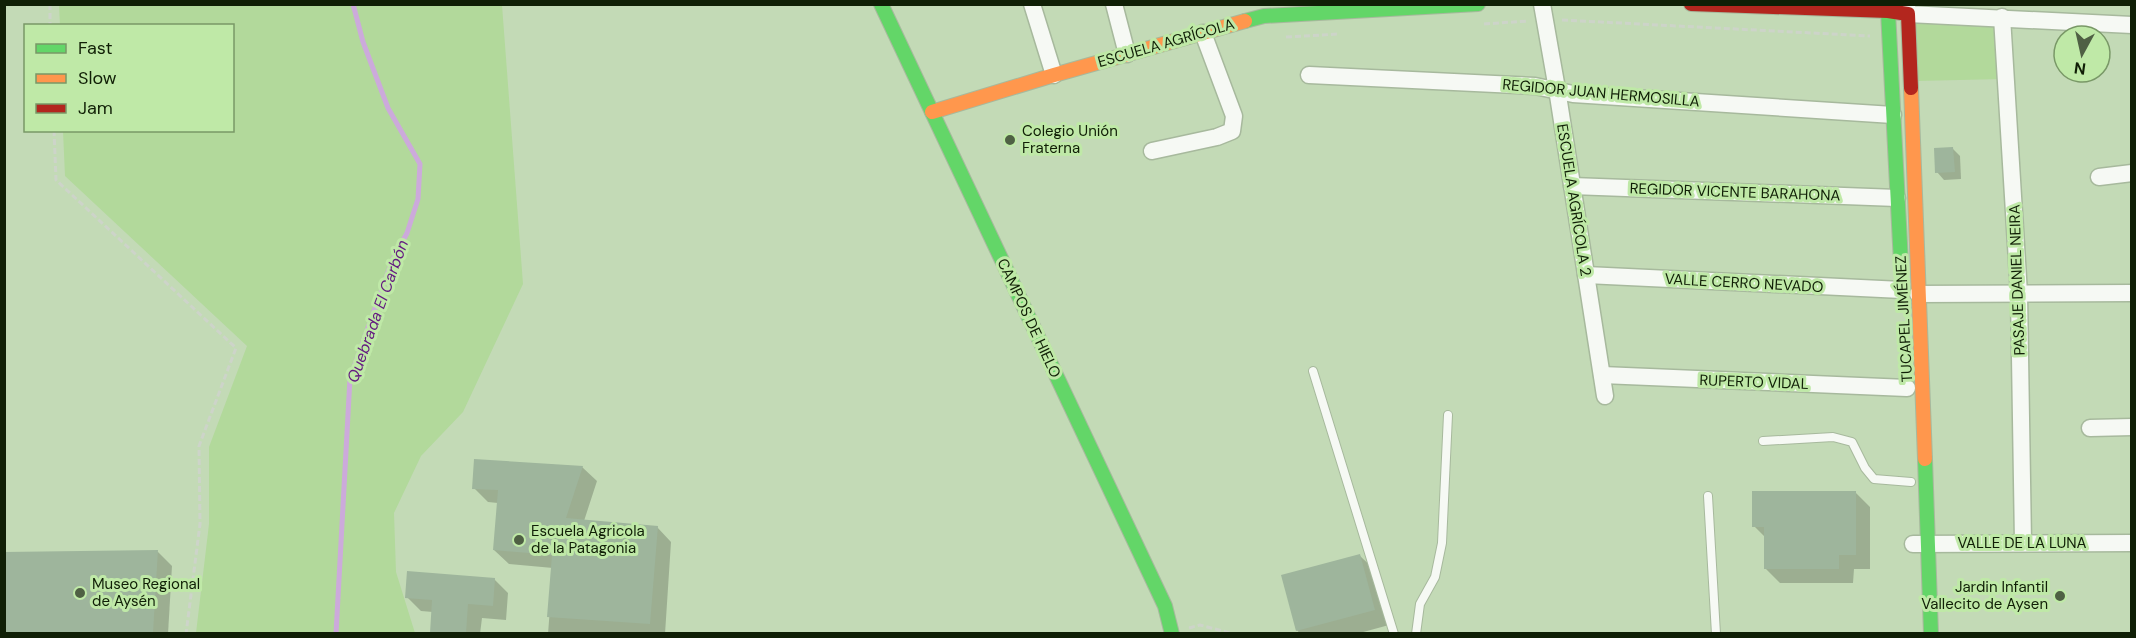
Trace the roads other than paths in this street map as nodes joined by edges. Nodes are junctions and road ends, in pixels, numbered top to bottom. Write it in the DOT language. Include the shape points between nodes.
graph roads {
  1 [pos="881,4"];
  2 [pos="1032,4"];
  3 [pos="1114,4"];
  4 [pos="1478,4"];
  5 [pos="1691,4"];
  6 [pos="1888,8"];
  7 [pos="1907,9"];
  8 [pos="1263,10"];
  9 [pos="1544,12"];
  10 [pos="2002,17"];
  11 [pos="2132,25"];
  12 [pos="1203,33"];
  13 [pos="1127,54"];
  14 [pos="1054,75"];
  15 [pos="1310,75"];
  16 [pos="1557,89"];
  17 [pos="932,112"];
  18 [pos="1893,115"];
  19 [pos="1152,151"];
  20 [pos="2132,173"];
  21 [pos="2099,177"];
  22 [pos="1572,186"];
  23 [pos="1898,198"];
  24 [pos="1586,275"];
  25 [pos="2132,293"];
  26 [pos="2019,294"];
  27 [pos="1908,295"];
  28 [pos="1313,371"];
  29 [pos="1602,375"];
  30 [pos="1907,388"];
  31 [pos="1605,396"];
  32 [pos="1448,415"];
  33 [pos="2132,427"];
  34 [pos="2090,428"];
  35 [pos="1763,441"];
  36 [pos="1911,482"];
  37 [pos="1708,496"];
  38 [pos="2023,543"];
  39 [pos="2132,543"];
  40 [pos="1917,544"];
  41 [pos="1915,578"];
  42 [pos="1172,633"];
  43 [pos="1394,633"];
  44 [pos="1416,633"];
  45 [pos="1716,633"];
  46 [pos="1919,633"];
  47 [pos="1931,633"];
  1 -- 17 [label="street, CAMPOS DE HIELO"];
  2 -- 14 [label="street"];
  3 -- 13 [label="street"];
  4 -- 8 [label="street, ESCUELA AGRÍCOLA"];
  5 -- 6 [label="street"];
  6 -- 7 [label="street"];
  6 -- 18 [label="street, TUCAPEL JIMÉNEZ"];
  7 -- 10 [label="street"];
  7 -- 27 [label="street, TUCAPEL JIMÉNEZ"];
  8 -- 12 [label="street, ESCUELA AGRÍCOLA"];
  9 -- 16 [label="street, ESCUELA AGRÍCOLA 2"];
  10 -- 11 [label="street"];
  10 -- 26 [label="street, PASAJE DANIEL NEIRA"];
  12 -- 13 [label="street, ESCUELA AGRÍCOLA"];
  12 -- 19 [label="street" via="1234,116 1232,131"];
  13 -- 14 [label="street, ESCUELA AGRÍCOLA"];
  14 -- 17 [label="street, ESCUELA AGRÍCOLA"];
  15 -- 16 [label="street, REGIDOR JUAN HERMOSILLA"];
  16 -- 18 [label="street, REGIDOR JUAN HERMOSILLA" via="1573,94"];
  16 -- 22 [label="street, ESCUELA AGRÍCOLA 2"];
  17 -- 42 [label="street, CAMPOS DE HIELO" via="1165,606"];
  18 -- 23 [label="street, TUCAPEL JIMÉNEZ"];
  20 -- 21 [label="street"];
  22 -- 23 [label="street, REGIDOR VICENTE BARAHONA"];
  22 -- 24 [label="street, ESCUELA AGRÍCOLA 2"];
  23 -- 27 [label="street, TUCAPEL JIMÉNEZ"];
  24 -- 27 [label="street, VALLE CERRO NEVADO"];
  24 -- 29 [label="street, ESCUELA AGRÍCOLA 2"];
  25 -- 26 [label="street, VALLE CERRO NEVADO"];
  26 -- 27 [label="street, VALLE CERRO NEVADO"];
  26 -- 38 [label="street, PASAJE DANIEL NEIRA"];
  27 -- 40 [label="street, TUCAPEL JIMÉNEZ"];
  28 -- 43 [label="lane"];
  29 -- 30 [label="street, RUPERTO VIDAL"];
  29 -- 31 [label="street, ESCUELA AGRÍCOLA 2"];
  32 -- 44 [label="lane" via="1442,543 1435,577 1420,604"];
  33 -- 34 [label="street"];
  35 -- 36 [label="lane" via="1833,437 1852,442 1874,479"];
  37 -- 45 [label="lane"];
  38 -- 39 [label="street, VALLE DE LA LUNA"];
  38 -- 40 [label="street, VALLE DE LA LUNA"];
  40 -- 47 [label="street, TUCAPEL JIMÉNEZ"];
  41 -- 46 [label="street"];
}
